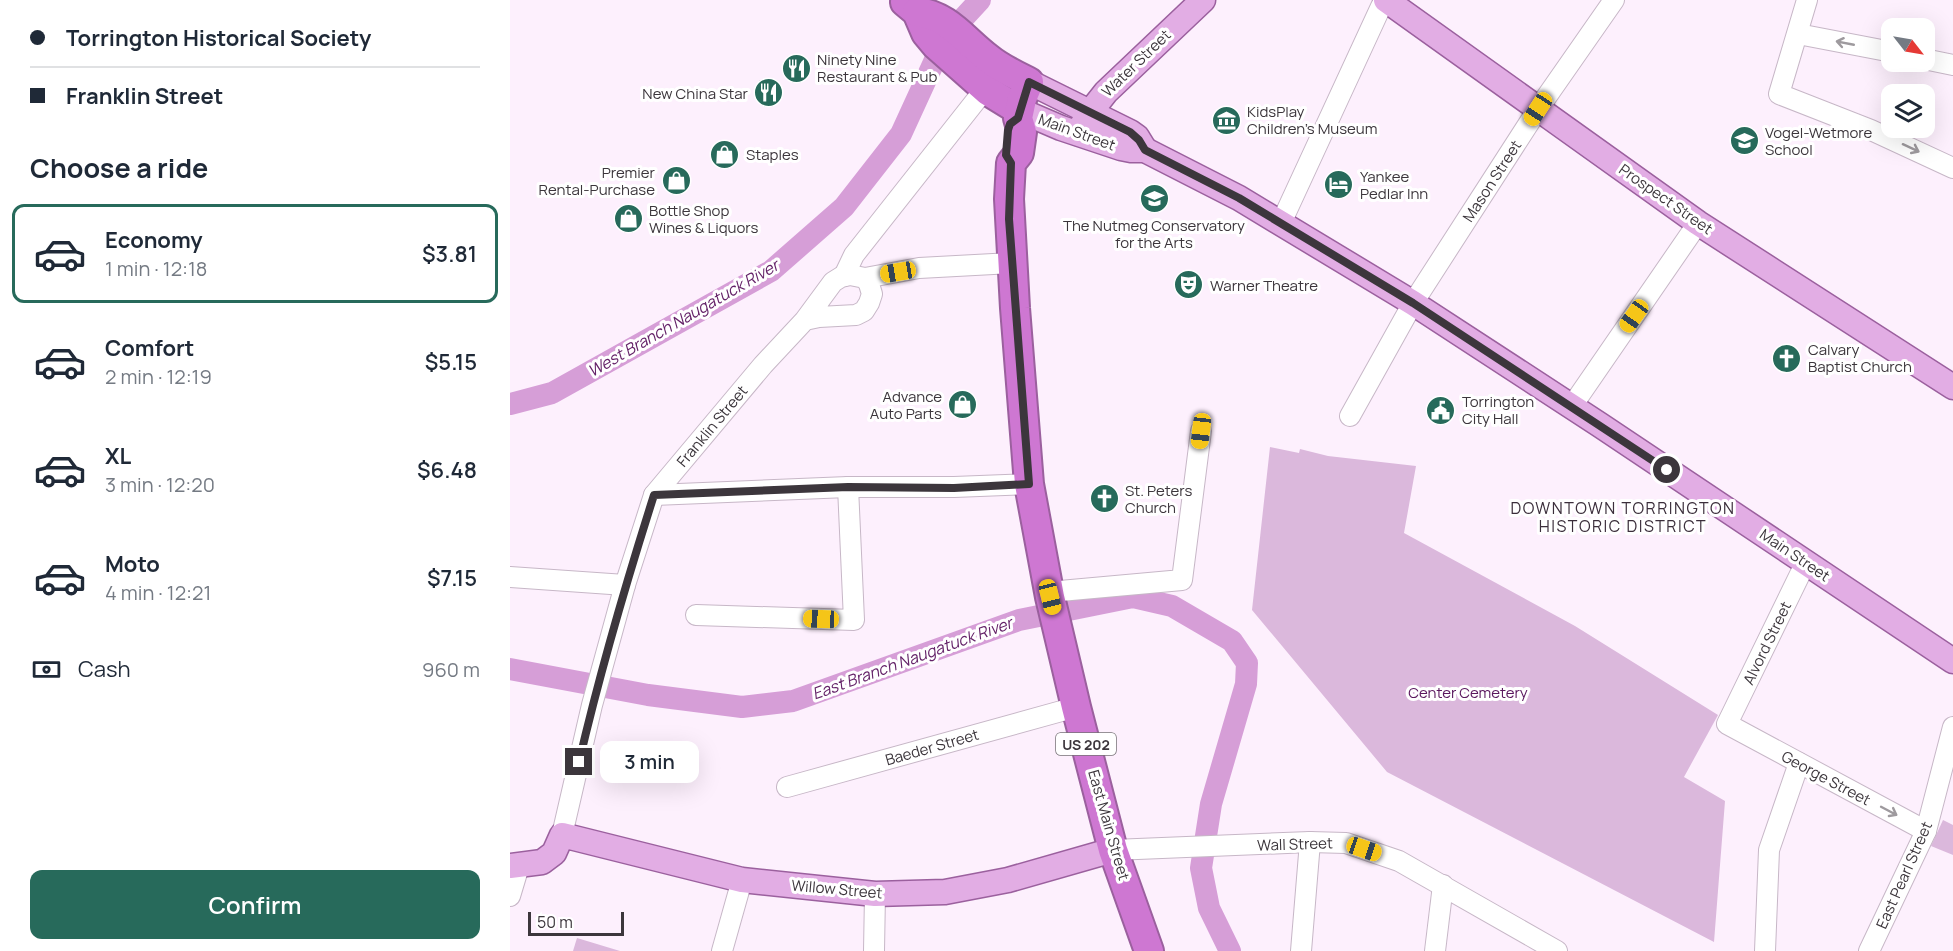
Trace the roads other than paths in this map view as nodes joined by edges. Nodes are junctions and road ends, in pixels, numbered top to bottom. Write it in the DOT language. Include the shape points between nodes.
graph roads {
  1 [pos="1203,0"];
  2 [pos="1385,0"];
  3 [pos="1614,0"];
  4 [pos="1807,0"];
  5 [pos="909,6"];
  6 [pos="1798,34"];
  7 [pos="1881,50"];
  8 [pos="1935,61"];
  9 [pos="1953,65"];
  10 [pos="1029,82"];
  11 [pos="1000,94"];
  12 [pos="1538,109"];
  13 [pos="1090,111"];
  14 [pos="1078,133"];
  15 [pos="1145,150"];
  16 [pos="1953,168"];
  17 [pos="1281,223"];
  18 [pos="1698,223"];
  19 [pos="1012,263"];
  20 [pos="844,276"];
  21 [pos="865,278"];
  22 [pos="1413,303"];
  23 [pos="806,320"];
  24 [pos="1953,387"];
  25 [pos="1572,406"];
  26 [pos="1350,416"];
  27 [pos="1201,431"];
  28 [pos="1029,484"];
  29 [pos="848,487"];
  30 [pos="654,495"];
  31 [pos="1806,562"];
  32 [pos="510,577"];
  33 [pos="625,585"];
  34 [pos="1050,595"];
  35 [pos="696,615"];
  36 [pos="1953,661"];
  37 [pos="1076,707"];
  38 [pos="1727,724"];
  39 [pos="1953,727"];
  40 [pos="1799,763"];
  41 [pos="788,788"];
  42 [pos="1926,831"];
  43 [pos="562,835"];
  44 [pos="1310,842"];
  45 [pos="1113,850"];
  46 [pos="514,866"];
  47 [pos="742,880"];
  48 [pos="1443,885"];
  49 [pos="874,894"];
  50 [pos="510,896"];
  51 [pos="722,951"];
  52 [pos="874,951"];
  53 [pos="1149,951"];
  54 [pos="1301,951"];
  55 [pos="1436,951"];
  56 [pos="1557,951"];
  57 [pos="1765,951"];
  58 [pos="1869,951"];
  1 -- 13 [label="main road, Water Street"];
  2 -- 12 [label="main road, Prospect Street"];
  2 -- 17 [label="street"];
  3 -- 12 [label="street, Mason Street"];
  4 -- 6 [label="street"];
  5 -- 11 [label="highway, Main Street" via="924,30 949,40"];
  7 -- 6 [label="street, one-way"];
  6 -- 16 [label="street, one-way" via="1779,94"];
  8 -- 9 [label="street"];
  10 -- 11 [label="highway, East Main Street / US 202"];
  10 -- 11 [label="highway, Main Street"];
  10 -- 13 [label="main road, Main Street"];
  11 -- 14 [label="main road, Main Street"];
  11 -- 19 [label="highway, East Main Street / US 202" via="1010,124 1006,155 1011,163"];
  11 -- 20 [label="street, Franklin Street" via="854,255"];
  12 -- 18 [label="main road, Prospect Street"];
  12 -- 22 [label="street, Mason Street"];
  13 -- 14 [label="main road, Water Street"];
  13 -- 15 [label="main road, Main Street" via="1130,132"];
  14 -- 15 [label="main road, Main Street" via="1125,149"];
  15 -- 17 [label="main road, Main Street" via="1219,186"];
  17 -- 22 [label="main road, Main Street"];
  18 -- 24 [label="main road, Prospect Street"];
  18 -- 25 [label="street"];
  19 -- 21 [label="street" via="919,268"];
  19 -- 28 [label="highway, East Main Street / US 202"];
  20 -- 21 [label="street"];
  20 -- 23 [label="street, Franklin Street" via="834,282"];
  21 -- 23 [label="street" via="872,294 864,311"];
  22 -- 25 [label="main road, Main Street"];
  22 -- 26 [label="street, Mason Street"];
  23 -- 30 [label="street, Franklin Street"];
  25 -- 31 [label="main road, Main Street"];
  27 -- 34 [label="street" via="1182,580"];
  28 -- 29 [label="street"];
  28 -- 34 [label="highway, East Main Street / US 202"];
  29 -- 30 [label="street"];
  29 -- 35 [label="street" via="854,620"];
  30 -- 33 [label="street, Franklin Street"];
  31 -- 36 [label="main road, Main Street"];
  31 -- 38 [label="street, Alvord Street"];
  32 -- 33 [label="street"];
  33 -- 43 [label="street, Franklin Street"];
  34 -- 37 [label="highway, East Main Street / US 202"];
  37 -- 41 [label="street, Baeder Street"];
  37 -- 45 [label="highway, East Main Street / US 202"];
  38 -- 40 [label="street, George Street"];
  39 -- 42 [label="street, East Pearl Street"];
  40 -- 42 [label="street, George Street, one-way"];
  40 -- 57 [label="street" via="1769,850"];
  42 -- 58 [label="street, East Pearl Street"];
  43 -- 46 [label="main road, Franklin Street" via="554,853 542,862"];
  43 -- 47 [label="main road, Willow Street"];
  44 -- 45 [label="street, Wall Street"];
  44 -- 48 [label="street, Wall Street" via="1346,843 1399,861"];
  44 -- 54 [label="street"];
  45 -- 49 [label="main road, Willow Street" via="1008,880 955,890"];
  45 -- 53 [label="highway, East Main Street / US 202"];
  46 -- 50 [label="street"];
  47 -- 49 [label="main road, Willow Street"];
  47 -- 51 [label="street"];
  48 -- 55 [label="street"];
  48 -- 56 [label="street, Wall Street"];
  49 -- 52 [label="street"];
}
